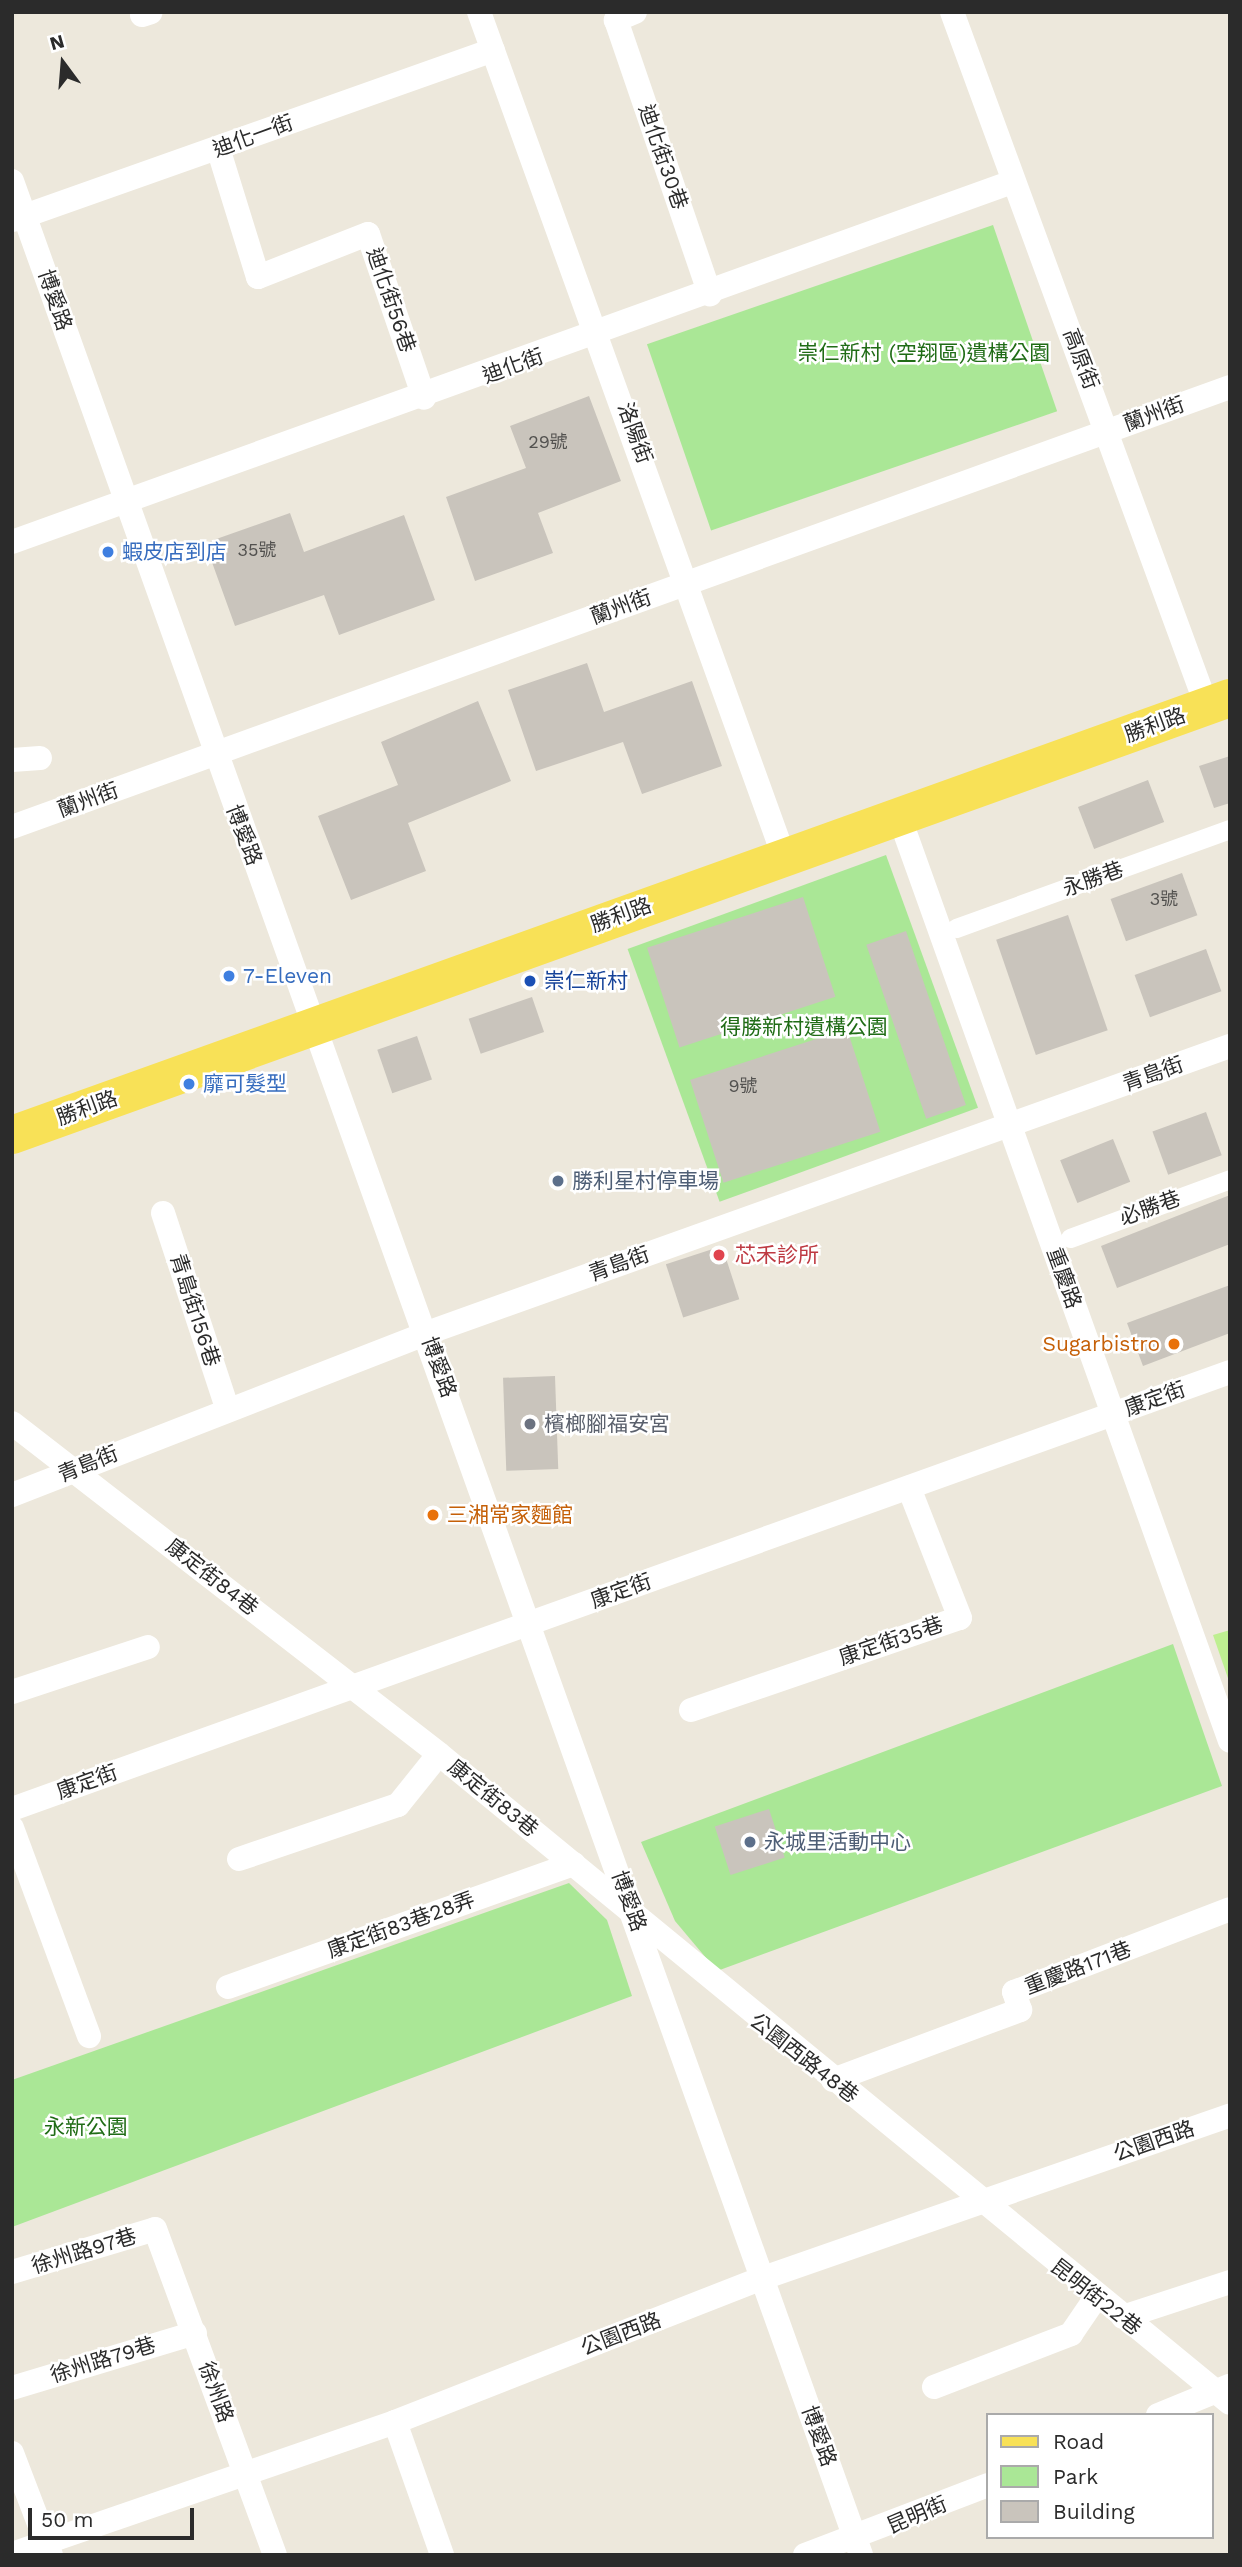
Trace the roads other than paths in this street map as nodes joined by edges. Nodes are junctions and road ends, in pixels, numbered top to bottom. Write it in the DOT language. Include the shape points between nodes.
graph roads {
  1 [pos="478,12"];
  2 [pos="952,12"];
  3 [pos="625,16"];
  4 [pos="493,50"];
  5 [pos="218,148"];
  6 [pos="12,181"];
  7 [pos="1012,182"];
  8 [pos="19,218"];
  9 [pos="710,294"];
  10 [pos="599,335"];
  11 [pos="1230,387"];
  12 [pos="424,398"];
  13 [pos="1109,431"];
  14 [pos="126,502"];
  15 [pos="12,542"];
  16 [pos="690,582"];
  17 [pos="1218,702"];
  18 [pos="213,756"];
  19 [pos="40,758"];
  20 [pos="12,760"];
  21 [pos="899,816"];
  22 [pos="12,827"];
  23 [pos="1230,829"];
  24 [pos="784,857"];
  25 [pos="956,928"];
  26 [pos="318,1024"];
  27 [pos="1230,1046"];
  28 [pos="1009,1125"];
  29 [pos="12,1135"];
  30 [pos="1230,1179"];
  31 [pos="163,1213"];
  32 [pos="1070,1238"];
  33 [pos="427,1333"];
  34 [pos="1230,1372"];
  35 [pos="227,1408"];
  36 [pos="1113,1414"];
  37 [pos="12,1423"];
  38 [pos="68,1472"];
  39 [pos="909,1488"];
  40 [pos="12,1494"];
  41 [pos="530,1624"];
  42 [pos="148,1647"];
  43 [pos="353,1687"];
  44 [pos="12,1692"];
  45 [pos="691,1710"];
  46 [pos="1230,1741"];
  47 [pos="439,1754"];
  48 [pos="12,1809"];
  49 [pos="12,1828"];
  50 [pos="239,1859"];
  51 [pos="573,1864"];
  52 [pos="1230,1909"];
  53 [pos="633,1912"];
  54 [pos="228,1987"];
  55 [pos="89,2036"];
  56 [pos="833,2080"];
  57 [pos="1230,2115"];
  58 [pos="977,2201"];
  59 [pos="155,2229"];
  60 [pos="12,2272"];
  61 [pos="763,2278"];
  62 [pos="1230,2282"];
  63 [pos="1095,2299"];
  64 [pos="1123,2317"];
  65 [pos="195,2333"];
  66 [pos="934,2387"];
  67 [pos="12,2388"];
  68 [pos="1225,2393"];
  69 [pos="1164,2413"];
  70 [pos="395,2422"];
  71 [pos="12,2453"];
  72 [pos="247,2473"];
  73 [pos="986,2486"];
  74 [pos="49,2548"];
  75 [pos="858,2548"];
  76 [pos="12,2554"];
  77 [pos="275,2555"];
  78 [pos="442,2555"];
  79 [pos="805,2555"];
  1 -- 4 [label="street, 洛陽街"];
  2 -- 7 [label="street, 高原街"];
  3 -- 9 [label="street, 迪化街30巷"];
  4 -- 5 [label="street, 迪化一街"];
  4 -- 10 [label="street, 洛陽街"];
  5 -- 8 [label="street, 迪化一街"];
  5 -- 12 [label="street, 迪化街56巷" via="258,276 368,234"];
  6 -- 8 [label="street, 博愛路"];
  7 -- 9 [label="street, 迪化街"];
  7 -- 13 [label="street, 高原街"];
  8 -- 14 [label="street, 博愛路"];
  9 -- 10 [label="street, 迪化街"];
  10 -- 12 [label="street, 迪化街"];
  10 -- 16 [label="street, 洛陽街"];
  11 -- 13 [label="street, 蘭州街"];
  12 -- 14 [label="street, 迪化街"];
  13 -- 16 [label="street, 蘭州街"];
  13 -- 17 [label="street, 高原街"];
  14 -- 15 [label="street, 迪化街"];
  14 -- 18 [label="street, 博愛路"];
  16 -- 18 [label="street, 蘭州街"];
  16 -- 24 [label="street, 洛陽街"];
  17 -- 21 [label="main road, 勝利路"];
  18 -- 22 [label="street, 蘭州街"];
  18 -- 26 [label="street, 博愛路"];
  19 -- 20 [label="street"];
  21 -- 24 [label="main road, 勝利路"];
  21 -- 28 [label="street, 重慶路"];
  23 -- 25 [label="street, 永勝巷"];
  24 -- 26 [label="main road, 勝利路"];
  26 -- 29 [label="main road, 勝利路"];
  26 -- 33 [label="street, 博愛路"];
  27 -- 28 [label="street, 青島街"];
  28 -- 33 [label="street, 青島街"];
  28 -- 36 [label="street, 重慶路"];
  30 -- 32 [label="street, 必勝巷"];
  31 -- 35 [label="street, 青島街156巷"];
  33 -- 35 [label="street, 青島街"];
  33 -- 41 [label="street, 博愛路"];
  34 -- 36 [label="street, 康定街"];
  35 -- 38 [label="street, 青島街"];
  36 -- 39 [label="street, 康定街"];
  36 -- 46 [label="street, 重慶路"];
  37 -- 38 [label="street"];
  38 -- 40 [label="street, 青島街"];
  38 -- 43 [label="street, 康定街84巷"];
  39 -- 41 [label="street, 康定街"];
  39 -- 45 [label="street, 康定街35巷" via="960,1618"];
  41 -- 43 [label="street, 康定街"];
  41 -- 53 [label="street, 博愛路"];
  42 -- 44 [label="street"];
  43 -- 47 [label="street, 康定街83巷"];
  43 -- 48 [label="street, 康定街"];
  47 -- 50 [label="street" via="398,1805"];
  47 -- 51 [label="street, 康定街83巷"];
  49 -- 55 [label="street"];
  51 -- 53 [label="street, 康定街83巷"];
  51 -- 54 [label="street, 康定街83巷28弄"];
  52 -- 56 [label="street, 重慶路171巷" via="1014,1992 1020,2010"];
  53 -- 56 [label="street, 公園西路48巷"];
  53 -- 61 [label="street, 博愛路"];
  56 -- 58 [label="street, 公園西路48巷"];
  57 -- 58 [label="street, 公園西路"];
  58 -- 61 [label="street, 公園西路"];
  58 -- 63 [label="street, 昆明街22巷"];
  59 -- 60 [label="street, 徐州路97巷"];
  59 -- 65 [label="street, 徐州路"];
  61 -- 70 [label="street, 公園西路"];
  61 -- 75 [label="street, 博愛路"];
  62 -- 64 [label="street"];
  63 -- 64 [label="street, 昆明街22巷"];
  63 -- 66 [label="street" via="1071,2334"];
  64 -- 68 [label="street, 昆明街22巷"];
  65 -- 67 [label="street, 徐州路79巷"];
  65 -- 72 [label="street, 徐州路"];
  68 -- 69 [label="street"];
  70 -- 72 [label="street, 公園西路"];
  70 -- 78 [label="street"];
  71 -- 74 [label="street"];
  72 -- 74 [label="street, 公園西路"];
  72 -- 77 [label="street, 徐州路"];
  73 -- 75 [label="street, 昆明街"];
  74 -- 76 [label="street, 公園西路"];
  75 -- 79 [label="street, 昆明街"];
}
